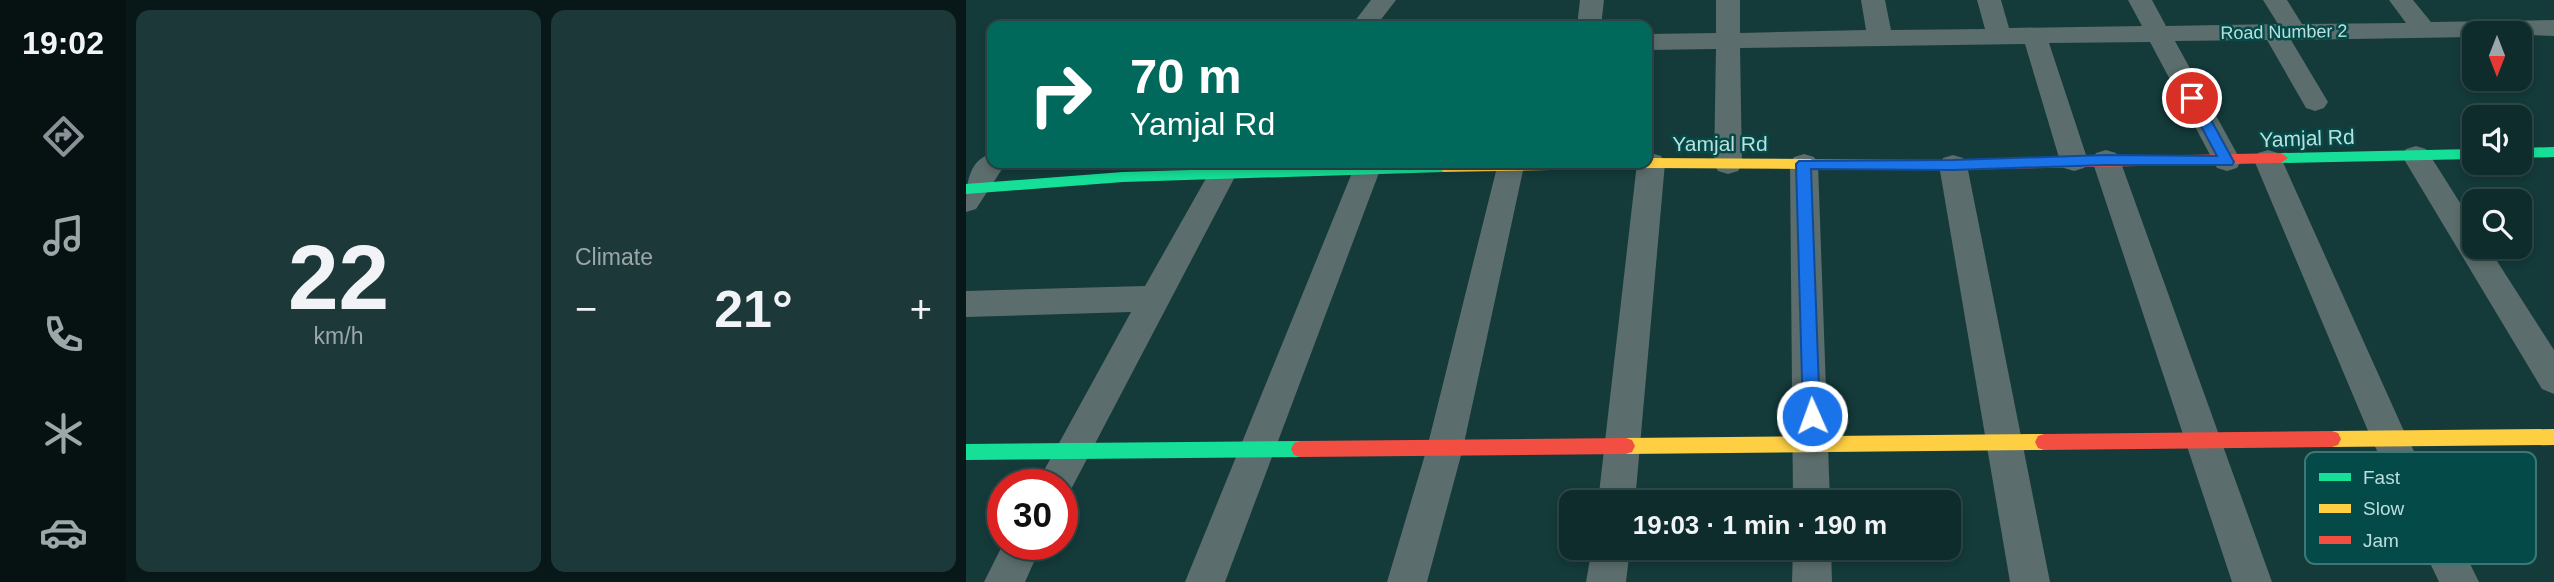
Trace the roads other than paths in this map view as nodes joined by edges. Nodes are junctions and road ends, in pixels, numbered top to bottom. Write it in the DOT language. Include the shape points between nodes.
graph roads {
  1 [pos="1384,0"];
  2 [pos="1592,0"];
  3 [pos="1728,0"];
  4 [pos="1873,0"];
  5 [pos="1989,0"];
  6 [pos="2140,0"];
  7 [pos="2274,0"];
  8 [pos="2401,0"];
  9 [pos="1367,21"];
  10 [pos="1590,21"];
  11 [pos="2554,28"];
  12 [pos="2424,30"];
  13 [pos="2285,32"];
  14 [pos="2158,34"];
  15 [pos="2035,37"];
  16 [pos="1880,38"];
  17 [pos="2000,38"];
  18 [pos="1652,42"];
  19 [pos="1729,42"];
  20 [pos="2315,102"];
  21 [pos="2554,152"];
  22 [pos="2532,153"];
  23 [pos="2462,155"];
  24 [pos="2416,156"];
  25 [pos="2269,160"];
  26 [pos="2090,161"];
  27 [pos="2227,162"];
  28 [pos="1652,163"];
  29 [pos="1728,164"];
  30 [pos="1804,164"];
  31 [pos="1953,165"];
  32 [pos="988,168"];
  33 [pos="1280,168"];
  34 [pos="1316,168"];
  35 [pos="1438,168"];
  36 [pos="1510,168"];
  37 [pos="1651,168"];
  38 [pos="1366,170"];
  39 [pos="1223,173"];
  40 [pos="969,192"];
  41 [pos="1155,299"];
  42 [pos="966,304"];
  43 [pos="2554,379"];
  44 [pos="2554,437"];
  45 [pos="2389,438"];
  46 [pos="2204,439"];
  47 [pos="2004,442"];
  48 [pos="1812,444"];
  49 [pos="1623,446"];
  50 [pos="1445,447"];
  51 [pos="1258,450"];
  52 [pos="1071,451"];
  53 [pos="966,452"];
  54 [pos="2396,452"];
  55 [pos="1062,469"];
  56 [pos="1618,490"];
  57 [pos="1812,490"];
  58 [pos="1015,560"];
  59 [pos="1609,560"];
  60 [pos="1812,560"];
  61 [pos="2450,564"];
  62 [pos="1004,582"];
  63 [pos="1205,582"];
  64 [pos="1407,582"];
  65 [pos="1606,582"];
  66 [pos="1812,582"];
  67 [pos="2030,582"];
  68 [pos="2252,582"];
  69 [pos="2459,582"];
  1 -- 9 [label="street"];
  2 -- 10 [label="street"];
  3 -- 19 [label="street"];
  4 -- 16 [label="street"];
  5 -- 17 [label="street"];
  6 -- 14 [label="street"];
  7 -- 13 [label="street"];
  8 -- 12 [label="street"];
  11 -- 12 [label="street, Road Number 2"];
  12 -- 13 [label="street, Road Number 2"];
  13 -- 14 [label="street, Road Number 2"];
  13 -- 20 [label="street"];
  14 -- 15 [label="street, Road Number 2"];
  14 -- 27 [label="street"];
  15 -- 17 [label="street, Road Number 2"];
  15 -- 26 [label="street"];
  16 -- 17 [label="street, Road Number 2"];
  16 -- 19 [label="street, Road Number 2"];
  18 -- 19 [label="street, Road Number 2"];
  19 -- 29 [label="street"];
  21 -- 22 [label="main road"];
  23 -- 24 [label="main road, Yamjal Rd"];
  24 -- 25 [label="main road, Yamjal Rd"];
  24 -- 43 [label="street"];
  25 -- 27 [label="main road, Yamjal Rd"];
  25 -- 45 [label="street"];
  26 -- 27 [label="main road, Yamjal Rd"];
  26 -- 31 [label="main road, Yamjal Rd"];
  26 -- 46 [label="street"];
  28 -- 29 [label="main road, Yamjal Rd"];
  29 -- 30 [label="main road, Yamjal Rd"];
  30 -- 31 [label="main road, Yamjal Rd"];
  30 -- 48 [label="street"];
  31 -- 47 [label="street"];
  32 -- 40 [label="street"];
  33 -- 39 [label="main road, Yamjal Rd"];
  34 -- 38 [label="main road, Yamjal Rd"];
  35 -- 38 [label="main road, Yamjal Rd"];
  36 -- 50 [label="street"];
  37 -- 49 [label="street"];
  38 -- 51 [label="street"];
  39 -- 40 [label="main road, Yamjal Rd"];
  39 -- 41 [label="street"];
  41 -- 42 [label="street"];
  41 -- 52 [label="street"];
  44 -- 45 [label="main road"];
  45 -- 46 [label="main road"];
  45 -- 54 [label="street"];
  46 -- 47 [label="main road"];
  46 -- 68 [label="street"];
  47 -- 48 [label="main road"];
  47 -- 67 [label="street"];
  48 -- 49 [label="main road"];
  48 -- 57 [label="street"];
  49 -- 50 [label="main road"];
  49 -- 56 [label="street"];
  50 -- 51 [label="main road"];
  50 -- 64 [label="street"];
  51 -- 52 [label="main road"];
  51 -- 63 [label="street"];
  52 -- 53 [label="main road"];
  52 -- 55 [label="street"];
  58 -- 62 [label="street"];
  59 -- 65 [label="street"];
  60 -- 66 [label="street"];
  61 -- 69 [label="street"];
}
